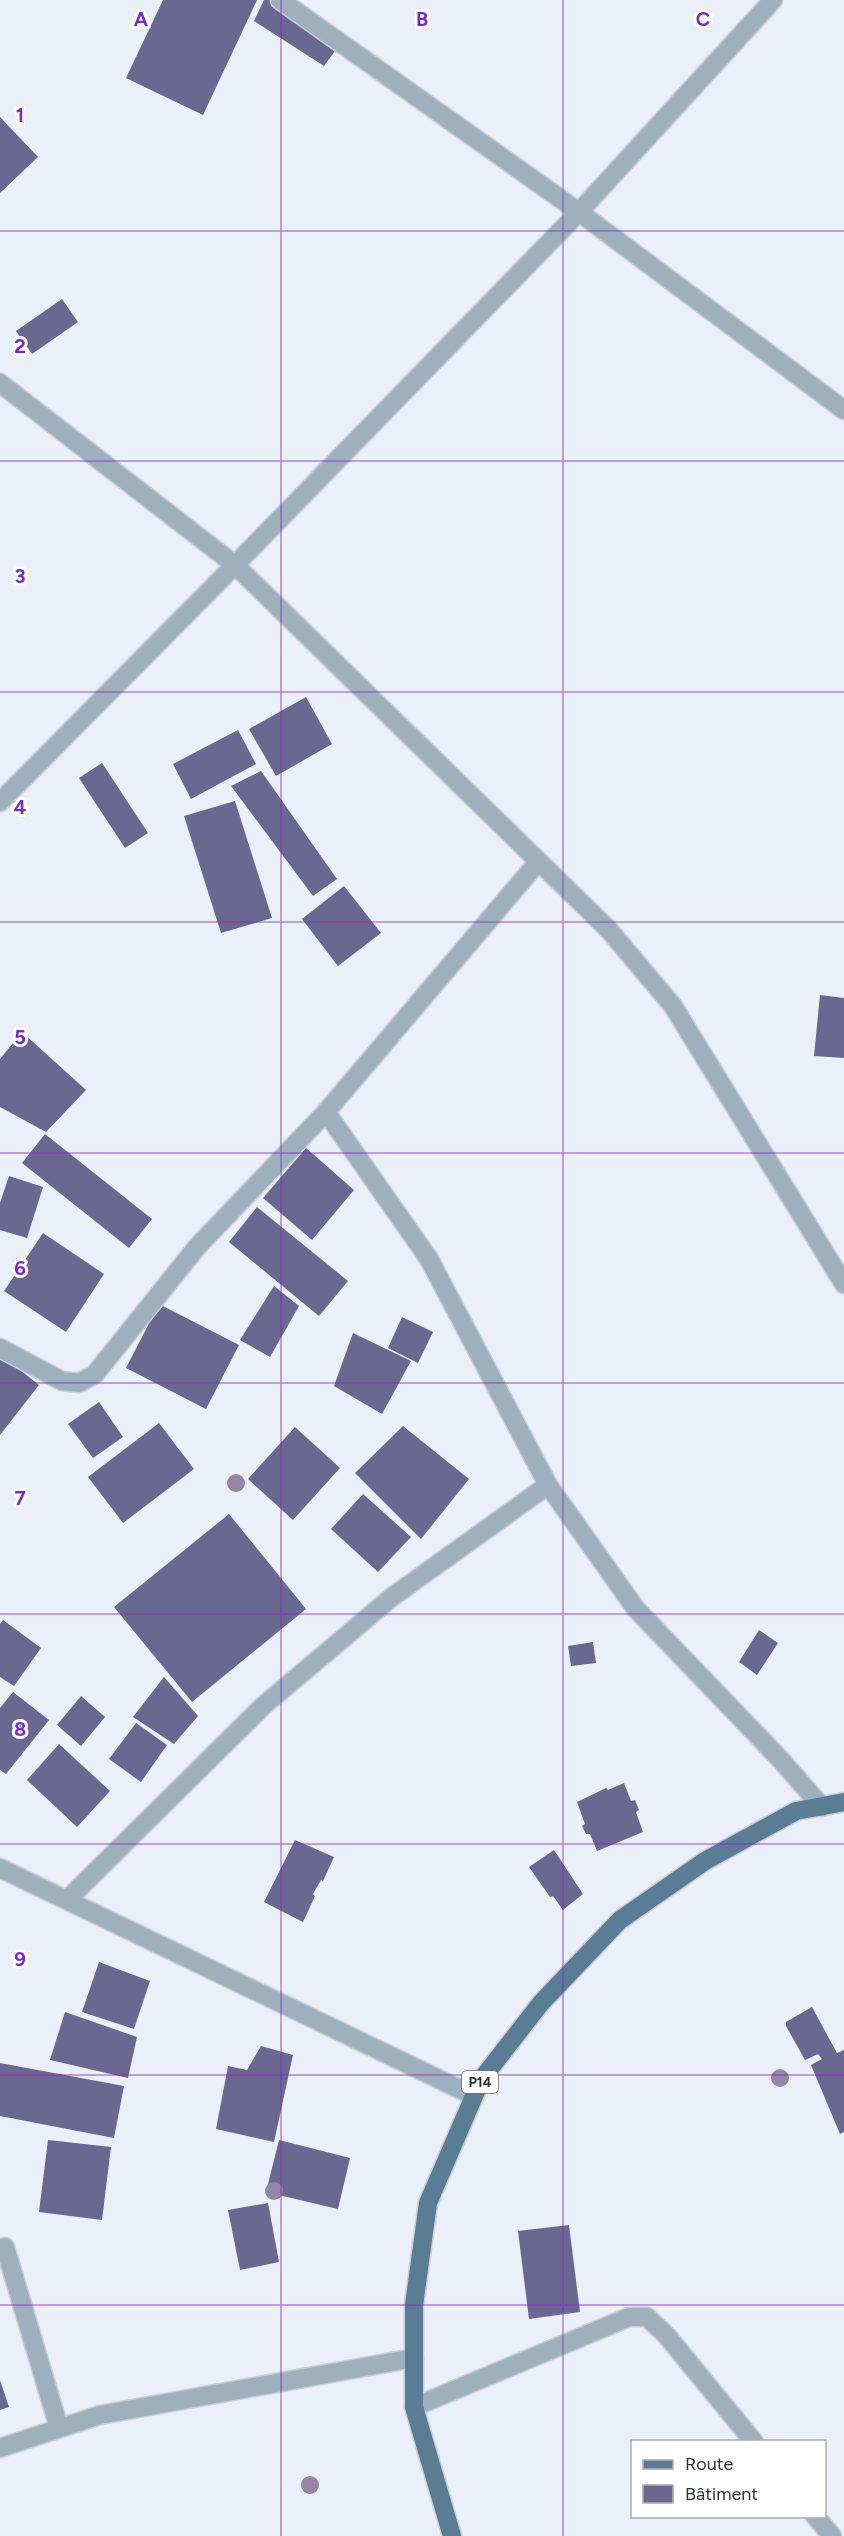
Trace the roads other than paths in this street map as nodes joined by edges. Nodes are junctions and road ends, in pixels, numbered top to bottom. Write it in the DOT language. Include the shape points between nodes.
graph roads {
  1 [pos="280,0"];
  2 [pos="773,0"];
  3 [pos="579,212"];
  4 [pos="0,383"];
  5 [pos="844,410"];
  6 [pos="235,565"];
  7 [pos="0,802"];
  8 [pos="538,861"];
  9 [pos="326,1112"];
  10 [pos="844,1284"];
  11 [pos="0,1348"];
  12 [pos="548,1485"];
  13 [pos="844,1802"];
  14 [pos="822,1807"];
  15 [pos="0,1868"];
  16 [pos="67,1900"];
  17 [pos="474,2096"];
  18 [pos="5,2247"];
  19 [pos="414,2358"];
  20 [pos="414,2407"];
  21 [pos="59,2428"];
  22 [pos="752,2440"];
  23 [pos="0,2448"];
  24 [pos="817,2518"];
  25 [pos="452,2536"];
  26 [pos="831,2536"];
  1 -- 3 [label="street"];
  2 -- 3 [label="street"];
  3 -- 5 [label="street"];
  3 -- 6 [label="street"];
  4 -- 6 [label="street"];
  6 -- 7 [label="street"];
  6 -- 8 [label="street"];
  8 -- 9 [label="street"];
  8 -- 10 [label="street" via="609,930 673,1006"];
  9 -- 11 [label="street" via="197,1247 95,1374 79,1383 62,1381"];
  9 -- 12 [label="street" via="429,1259"];
  12 -- 14 [label="street" via="636,1608"];
  12 -- 16 [label="street" via="392,1597 263,1706"];
  13 -- 14 [label="main road, P14"];
  14 -- 17 [label="main road, P14" via="796,1811 705,1861 621,1920 541,2003 481,2080"];
  15 -- 16 [label="street"];
  16 -- 17 [label="street"];
  17 -- 19 [label="main road, P14" via="428,2203 414,2305"];
  18 -- 21 [label="street"];
  19 -- 20 [label="main road, P14"];
  19 -- 21 [label="street" via="100,2415"];
  20 -- 22 [label="street" via="640,2315 667,2336"];
  20 -- 25 [label="main road, P14"];
  21 -- 23 [label="street"];
  24 -- 26 [label="street"];
}
